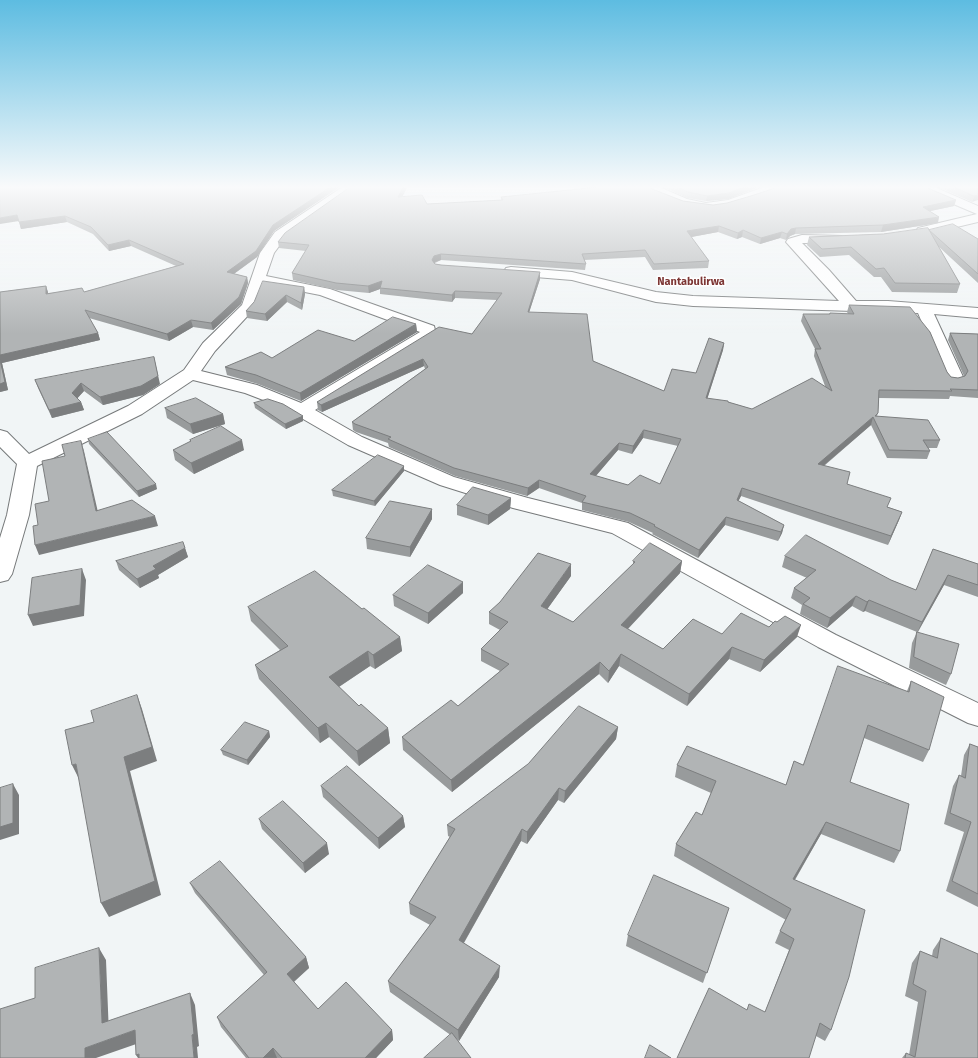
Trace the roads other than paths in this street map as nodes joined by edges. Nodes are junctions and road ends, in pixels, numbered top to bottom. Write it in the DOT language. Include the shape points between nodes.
graph roads {
  1 [pos="280,235"];
  2 [pos="850,238"];
  3 [pos="499,270"];
  4 [pos="258,279"];
  5 [pos="852,306"];
  6 [pos="924,310"];
  7 [pos="978,313"];
  8 [pos="190,374"];
  9 [pos="955,379"];
  10 [pos="302,410"];
  11 [pos="0,436"];
  12 [pos="27,463"];
  13 [pos="0,574"];
  14 [pos="978,715"];
  1 -- 4 [label="street" via="267,253"];
  2 -- 5 [label="street" via="802,239 793,242"];
  3 -- 5 [label="street" via="572,276 656,297 693,301"];
  4 -- 8 [label="street" via="249,306 208,347"];
  4 -- 10 [label="street" via="325,292 428,329 428,334"];
  5 -- 6 [label="street"];
  6 -- 7 [label="street"];
  6 -- 9 [label="street"];
  8 -- 10 [label="street" via="251,389"];
  8 -- 12 [label="street" via="135,410"];
  10 -- 14 [label="street" via="355,441 447,480 521,503 620,528 827,641"];
  11 -- 12 [label="street"];
  12 -- 13 [label="street" via="18,514"];
}
